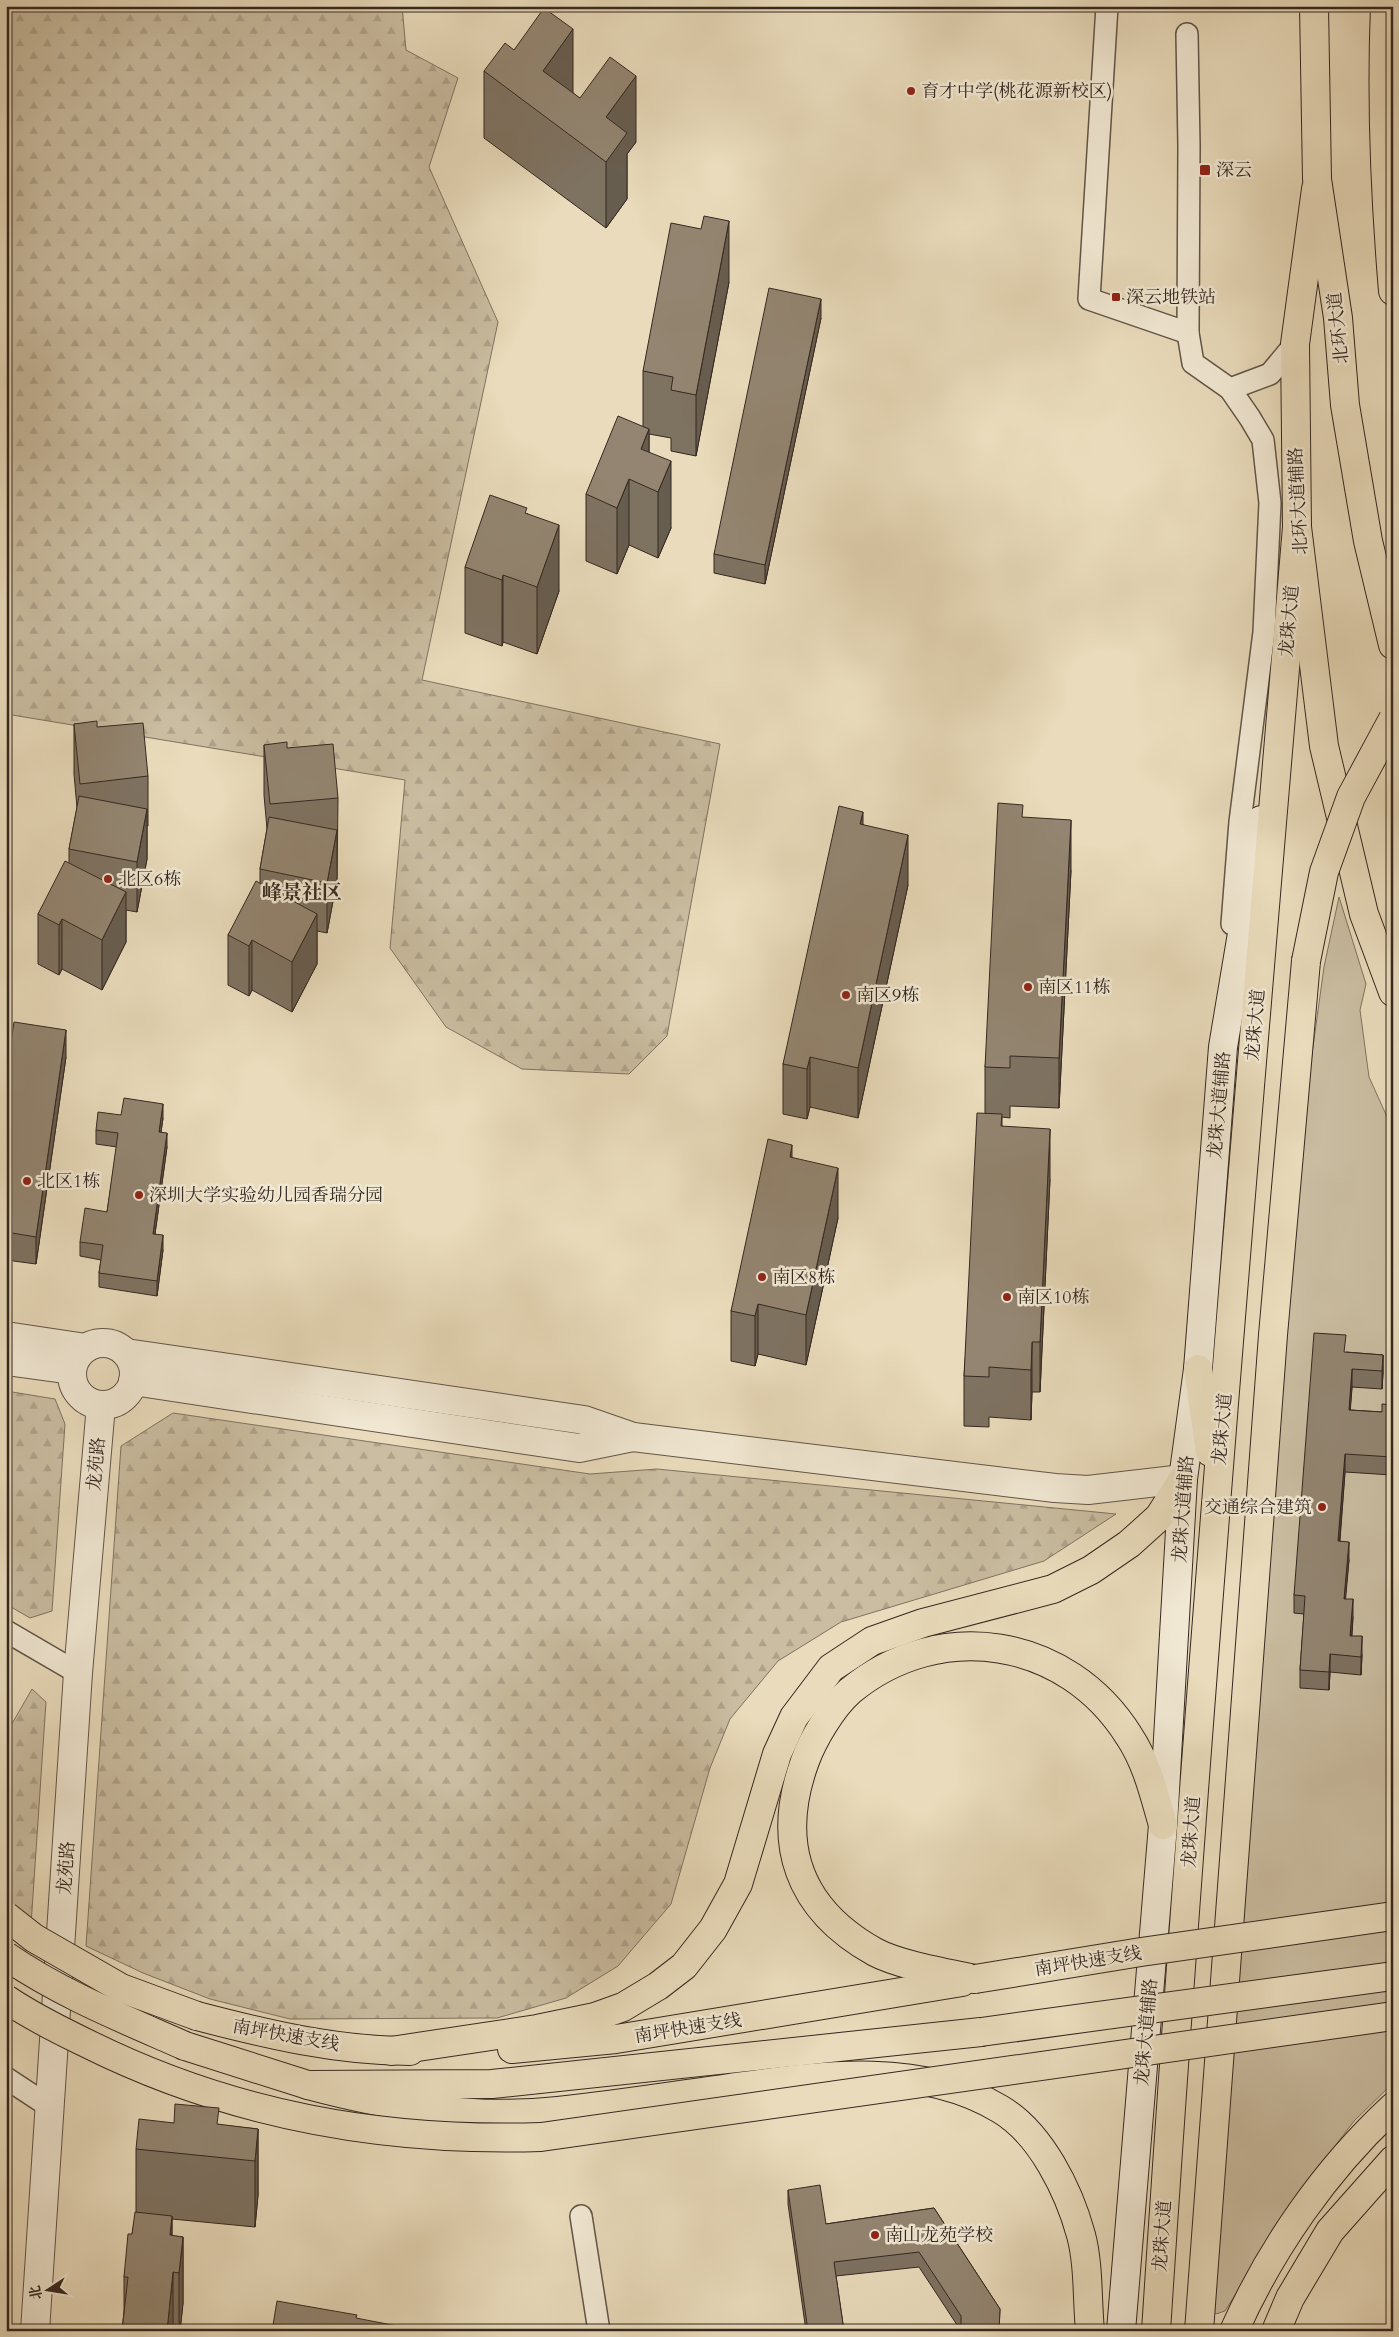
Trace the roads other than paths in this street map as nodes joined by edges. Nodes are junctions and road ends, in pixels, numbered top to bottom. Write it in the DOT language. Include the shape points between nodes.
graph roads {
  1 [pos="1107,6"];
  2 [pos="1314,6"];
  3 [pos="1385,6"];
  4 [pos="1186,34"];
  5 [pos="1317,180"];
  6 [pos="1393,292"];
  7 [pos="1188,333"];
  8 [pos="1295,344"];
  9 [pos="1230,389"];
  10 [pos="1297,527"];
  11 [pos="1393,645"];
  12 [pos="1283,691"];
  13 [pos="1393,719"];
  14 [pos="1393,992"];
  15 [pos="1223,1047"];
  16 [pos="6,1336"];
  17 [pos="126,1353"];
  18 [pos="79,1359"];
  19 [pos="6,1360"];
  20 [pos="1198,1369"];
  21 [pos="133,1381"];
  22 [pos="101,1405"];
  23 [pos="633,1437"];
  24 [pos="1183,1479"];
  25 [pos="1217,1501"];
  26 [pos="6,1631"];
  27 [pos="78,1673"];
  28 [pos="1163,1825"];
  29 [pos="6,1916"];
  30 [pos="1393,1916"];
  31 [pos="6,1956"];
  32 [pos="1393,1976"];
  33 [pos="976,1979"];
  34 [pos="6,1999"];
  35 [pos="1393,2016"];
  36 [pos="391,2051"];
  37 [pos="6,2078"];
  38 [pos="308,2085"];
  39 [pos="50,2107"];
  40 [pos="1384,2115"];
  41 [pos="1393,2160"];
  42 [pos="581,2216"];
  43 [pos="35,2331"];
  44 [pos="599,2331"];
  45 [pos="1090,2331"];
  46 [pos="1121,2331"];
  47 [pos="1156,2331"];
  48 [pos="1199,2331"];
  49 [pos="1234,2331"];
  50 [pos="1276,2331"];
  1 -- 7 [label="street" via="1089,299"];
  2 -- 5 [label="main road, 北环大道"];
  3 -- 6 [label="main road" via="1382,66 1384,182"];
  4 -- 7 [label="street"];
  5 -- 8 [label="main road, 北环大道辅路"];
  5 -- 11 [label="main road, 北环大道" via="1338,318 1345,405 1368,541"];
  7 -- 9 [label="street" via="1193,363"];
  8 -- 9 [label="street" via="1270,374"];
  8 -- 10 [label="main road, 北环大道辅路"];
  9 -- 15 [label="street" via="1263,440 1270,503 1264,632 1240,822"];
  10 -- 12 [label="main road, 龙珠大道"];
  10 -- 14 [label="main road, 北环大道辅路" via="1324,746 1364,914"];
  12 -- 15 [label="street, 龙珠大道辅路"];
  12 -- 25 [label="main road, 龙珠大道"];
  13 -- 48 [label="main road, bridge" via="1351,797 1324,872 1306,961 1274,1326"];
  15 -- 20 [label="street, 龙珠大道辅路"];
  16 -- 18 [label="street"];
  17 -- 18 [label="street" via="117,1346 96,1343"];
  17 -- 21 [label="street" via="134,1372"];
  17 -- 23 [label="street" via="584,1420"];
  18 -- 19 [label="street"];
  18 -- 22 [label="street" via="72,1380 76,1390 91,1403"];
  20 -- 24 [label="street, 龙珠大道辅路"];
  20 -- 25 [label="main road"];
  21 -- 22 [label="street" via="121,1399"];
  21 -- 23 [label="street" via="580,1448"];
  22 -- 27 [label="street, 龙苑路"];
  23 -- 24 [label="street" via="1055,1488 1088,1490"];
  24 -- 28 [label="street, 龙珠大道辅路"];
  24 -- 36 [label="main road" via="1159,1517 1129,1544 1092,1570 1053,1589 923,1623 872,1642 830,1668 794,1717 777,1754 738,1884 713,1929 684,1966 658,1986 623,2007 594,2017 537,2030"];
  25 -- 47 [label="main road, 龙珠大道"];
  26 -- 27 [label="street"];
  27 -- 39 [label="street, 龙苑路"];
  28 -- 33 [label="main road" via="1149,1774 1129,1735 1074,1677 1047,1662 984,1646 943,1647 910,1656 874,1673 848,1693 819,1731 799,1778 792,1812 794,1851 803,1882 824,1914 877,1953 923,1968"];
  28 -- 46 [label="street, 龙珠大道辅路"];
  29 -- 36 [label="main road, 南坪快速支线, bridge" via="34,1938 121,1988 197,2016 283,2038"];
  30 -- 33 [label="main road, 南坪快速支线, bridge"];
  31 -- 38 [label="main road, 南坪快速支线, bridge" via="36,1977 79,1999 185,2046"];
  32 -- 38 [label="main road, 南坪快速支线, bridge" via="981,2032 492,2084"];
  33 -- 36 [label="main road, 南坪快速支线" via="616,2039 467,2052"];
  34 -- 35 [label="main road, bridge" via="117,2058 243,2105 385,2132 484,2139 542,2137"];
  37 -- 39 [label="street"];
  38 -- 45 [label="main road" via="362,2099 443,2112 499,2115 558,2111 867,2074 918,2080 964,2091 1002,2110 1037,2142 1063,2188 1081,2237"];
  39 -- 43 [label="street, 龙苑路"];
  40 -- 49 [label="main road" via="1337,2163 1303,2211 1266,2269"];
  41 -- 50 [label="main road" via="1330,2231 1290,2298"];
  42 -- 44 [label="street"];
}
